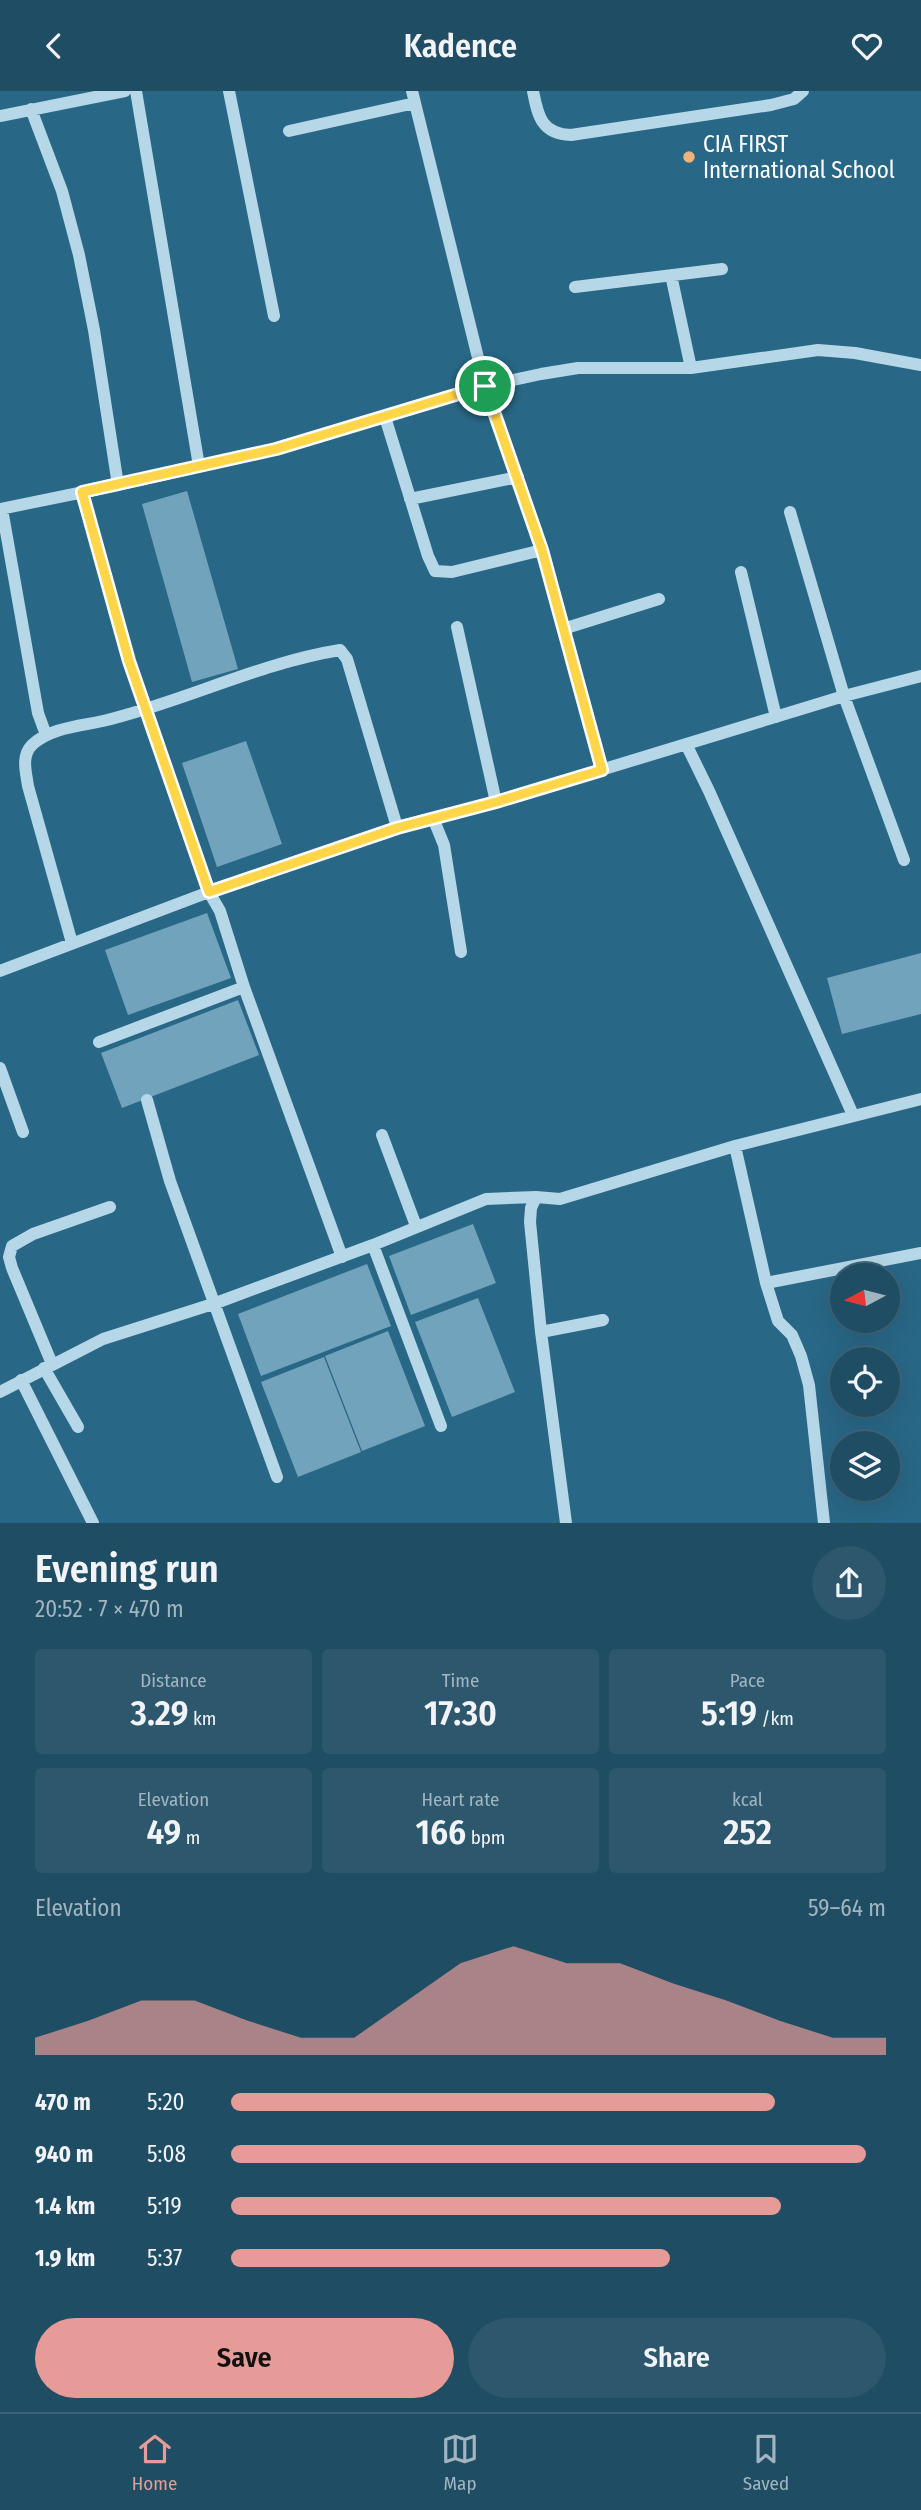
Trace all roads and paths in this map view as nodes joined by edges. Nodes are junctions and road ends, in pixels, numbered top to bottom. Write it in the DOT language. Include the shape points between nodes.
graph roads {
  1 [pos="125,91"];
  2 [pos="136,91"];
  3 [pos="229,91"];
  4 [pos="533,91"];
  5 [pos="803,91"];
  6 [pos="413,97"];
  7 [pos="31,109"];
  8 [pos="0,116"];
  9 [pos="289,131"];
  10 [pos="722,269"];
  11 [pos="671,275"];
  12 [pos="575,287"];
  13 [pos="274,316"];
  14 [pos="921,365"];
  15 [pos="691,369"];
  16 [pos="485,386"];
  17 [pos="385,417"];
  18 [pos="199,466"];
  19 [pos="518,477"];
  20 [pos="118,485"];
  21 [pos="82,492"];
  22 [pos="410,499"];
  23 [pos="1,509"];
  24 [pos="790,512"];
  25 [pos="542,550"];
  26 [pos="741,572"];
  27 [pos="659,600"];
  28 [pos="457,627"];
  29 [pos="563,629"];
  30 [pos="921,676"];
  31 [pos="844,696"];
  32 [pos="145,711"];
  33 [pos="776,717"];
  34 [pos="46,734"];
  35 [pos="686,744"];
  36 [pos="602,770"];
  37 [pos="496,802"];
  38 [pos="433,818"];
  39 [pos="397,828"];
  40 [pos="904,860"];
  41 [pos="209,892"];
  42 [pos="72,943"];
  43 [pos="461,952"];
  44 [pos="0,971"];
  45 [pos="244,987"];
  46 [pos="99,1042"];
  47 [pos="0,1068"];
  48 [pos="921,1099"];
  49 [pos="147,1100"];
  50 [pos="853,1115"];
  51 [pos="23,1132"];
  52 [pos="382,1135"];
  53 [pos="735,1146"];
  54 [pos="536,1197"];
  55 [pos="110,1207"];
  56 [pos="416,1226"];
  57 [pos="373,1245"];
  58 [pos="921,1253"];
  59 [pos="342,1257"];
  60 [pos="766,1283"];
  61 [pos="216,1303"];
  62 [pos="603,1320"];
  63 [pos="541,1332"];
  64 [pos="48,1366"];
  65 [pos="21,1380"];
  66 [pos="0,1392"];
  67 [pos="440,1426"];
  68 [pos="78,1427"];
  69 [pos="277,1477"];
  70 [pos="93,1523"];
  71 [pos="566,1523"];
  72 [pos="824,1523"];
  1 -- 7 [label="street"];
  2 -- 18 [label="street"];
  3 -- 13 [label="street"];
  4 -- 5 [label="street" via="542,122 558,135 771,105 794,99"];
  6 -- 9 [label="street"];
  6 -- 16 [label="street"];
  7 -- 8 [label="street"];
  7 -- 20 [label="street" via="62,191 79,255"];
  10 -- 11 [label="street"];
  11 -- 12 [label="street"];
  11 -- 15 [label="street"];
  14 -- 15 [label="street" via="818,350"];
  15 -- 16 [label="street" via="578,368"];
  16 -- 17 [label="street"];
  16 -- 19 [label="street"];
  17 -- 18 [label="street"];
  17 -- 22 [label="street"];
  18 -- 20 [label="street"];
  19 -- 22 [label="street"];
  19 -- 25 [label="street"];
  20 -- 21 [label="street"];
  21 -- 23 [label="street"];
  21 -- 32 [label="street"];
  22 -- 25 [label="street" via="435,571 452,572"];
  23 -- 34 [label="street" via="38,713"];
  24 -- 31 [label="street"];
  25 -- 29 [label="street"];
  26 -- 33 [label="street"];
  27 -- 29 [label="street"];
  28 -- 37 [label="street"];
  29 -- 36 [label="street"];
  30 -- 31 [label="street"];
  31 -- 33 [label="street"];
  31 -- 40 [label="street"];
  32 -- 34 [label="street"];
  32 -- 39 [label="street" via="254,673 340,650 347,659"];
  32 -- 41 [label="street"];
  33 -- 35 [label="street"];
  34 -- 42 [label="street" via="30,747 25,761"];
  35 -- 36 [label="street"];
  35 -- 50 [label="street"];
  36 -- 37 [label="street"];
  37 -- 38 [label="street"];
  38 -- 39 [label="street"];
  38 -- 43 [label="street" via="444,845"];
  39 -- 41 [label="street"];
  41 -- 42 [label="street"];
  41 -- 45 [label="street" via="220,911"];
  42 -- 44 [label="street"];
  45 -- 46 [label="street"];
  45 -- 59 [label="street"];
  47 -- 51 [label="street"];
  48 -- 50 [label="street"];
  49 -- 61 [label="street" via="170,1181"];
  50 -- 53 [label="street"];
  52 -- 56 [label="street"];
  53 -- 54 [label="street" via="561,1199"];
  53 -- 60 [label="street"];
  54 -- 56 [label="street" via="486,1199"];
  54 -- 63 [label="street" via="530,1222"];
  55 -- 64 [label="street" via="12,1246 12,1268"];
  56 -- 57 [label="street"];
  57 -- 59 [label="street"];
  57 -- 67 [label="street"];
  58 -- 60 [label="street"];
  59 -- 61 [label="street"];
  60 -- 72 [label="street" via="778,1321 792,1335 801,1356 809,1385"];
  61 -- 64 [label="street" via="103,1339"];
  61 -- 69 [label="street"];
  62 -- 63 [label="street"];
  63 -- 71 [label="street"];
  64 -- 65 [label="street"];
  64 -- 68 [label="street"];
  65 -- 66 [label="street"];
  65 -- 70 [label="street"];
}
